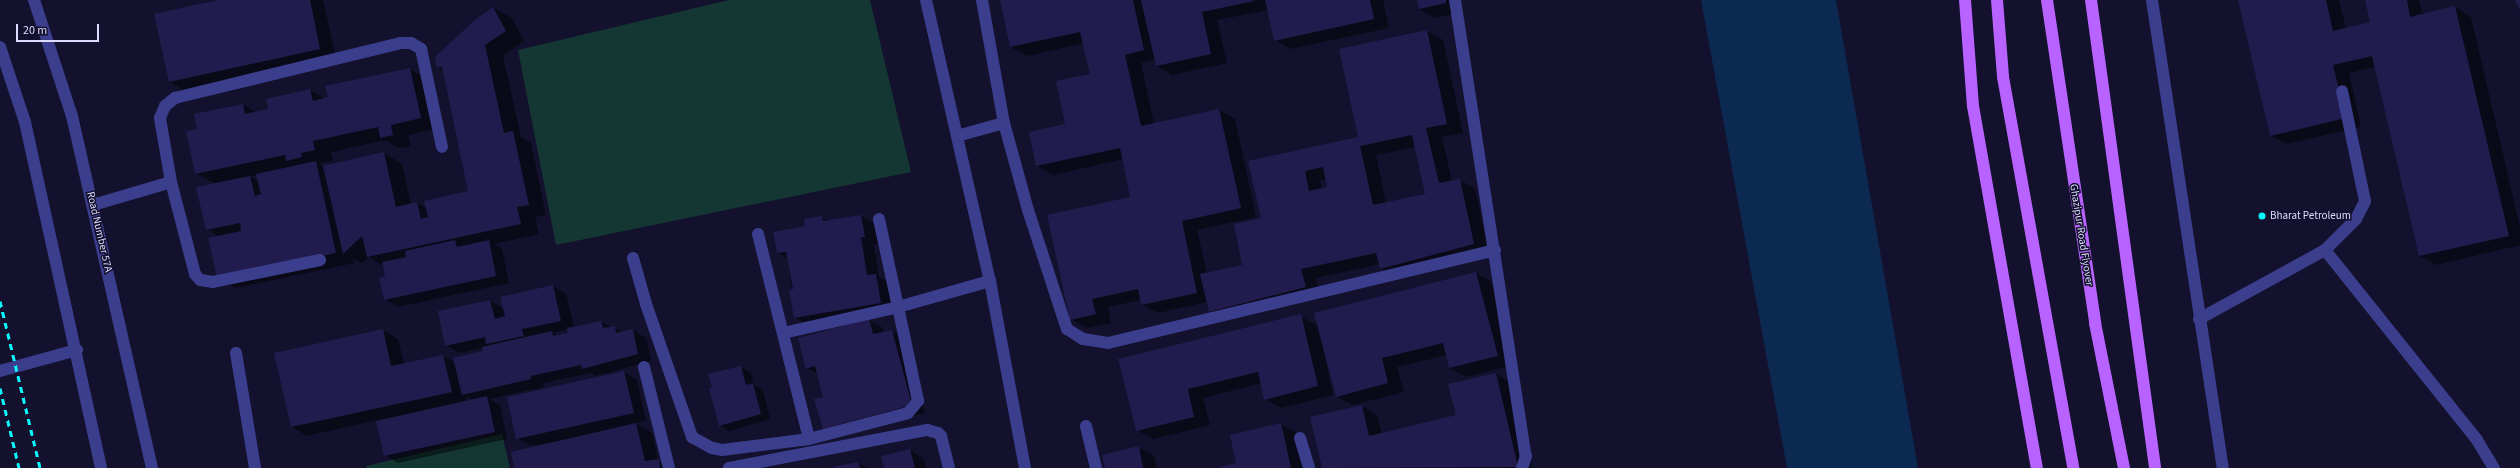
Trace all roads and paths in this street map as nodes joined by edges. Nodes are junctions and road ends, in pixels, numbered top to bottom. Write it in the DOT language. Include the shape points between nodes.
graph roads {
  1 [pos="34,0"];
  2 [pos="926,0"];
  3 [pos="982,0"];
  4 [pos="1455,0"];
  5 [pos="1965,0"];
  6 [pos="1997,0"];
  7 [pos="2047,0"];
  8 [pos="2091,0"];
  9 [pos="2152,0"];
  10 [pos="0,47"];
  11 [pos="2342,91"];
  12 [pos="1004,123"];
  13 [pos="957,136"];
  14 [pos="442,148"];
  15 [pos="172,182"];
  16 [pos="93,205"];
  17 [pos="878,220"];
  18 [pos="758,234"];
  19 [pos="1496,250"];
  20 [pos="2324,250"];
  21 [pos="633,258"];
  22 [pos="320,260"];
  23 [pos="990,282"];
  24 [pos="898,307"];
  25 [pos="2199,318"];
  26 [pos="783,333"];
  27 [pos="77,350"];
  28 [pos="236,353"];
  29 [pos="644,367"];
  30 [pos="0,371"];
  31 [pos="1086,426"];
  32 [pos="1300,438"];
  33 [pos="809,439"];
  34 [pos="101,468"];
  35 [pos="152,468"];
  36 [pos="255,468"];
  37 [pos="669,468"];
  38 [pos="729,468"];
  39 [pos="949,468"];
  40 [pos="1025,468"];
  41 [pos="1096,468"];
  42 [pos="1309,468"];
  43 [pos="1522,468"];
  44 [pos="2037,468"];
  45 [pos="2073,468"];
  46 [pos="2124,468"];
  47 [pos="2156,468"];
  48 [pos="2223,468"];
  49 [pos="2494,468"];
  1 -- 16 [label="street, Road Number 57A" via="72,116"];
  2 -- 13 [label="street"];
  3 -- 12 [label="street"];
  4 -- 19 [label="street"];
  5 -- 44 [label="main road" via="1973,106"];
  6 -- 45 [label="main road" via="2003,77"];
  7 -- 46 [label="main road, Ghazipur Road Flyover" via="2095,323"];
  8 -- 47 [label="main road"];
  9 -- 25 [label="street"];
  10 -- 27 [label="street" via="25,122"];
  11 -- 20 [label="street" via="2365,201 2356,219"];
  12 -- 13 [label="street"];
  12 -- 19 [label="street" via="1028,210 1067,329 1083,339 1108,343"];
  13 -- 23 [label="street"];
  14 -- 15 [label="street" via="421,49 411,43 401,43 176,98 165,106 160,118"];
  15 -- 16 [label="street"];
  15 -- 22 [label="street" via="195,274 200,280 212,282"];
  16 -- 35 [label="street, Road Number 57A"];
  17 -- 24 [label="street"];
  18 -- 26 [label="street"];
  19 -- 43 [label="street" via="1526,456"];
  20 -- 25 [label="street"];
  20 -- 49 [label="street" via="2477,440"];
  21 -- 33 [label="street" via="646,304 692,437 712,448 722,450"];
  23 -- 24 [label="street"];
  23 -- 40 [label="street"];
  24 -- 26 [label="street"];
  24 -- 33 [label="street" via="918,400 916,406 908,413"];
  25 -- 48 [label="street"];
  26 -- 33 [label="street"];
  27 -- 30 [label="street"];
  27 -- 34 [label="street"];
  28 -- 36 [label="street"];
  29 -- 37 [label="street"];
  31 -- 41 [label="street"];
  32 -- 42 [label="street"];
  38 -- 39 [label="street" via="927,430 938,432 941,436"];
}
